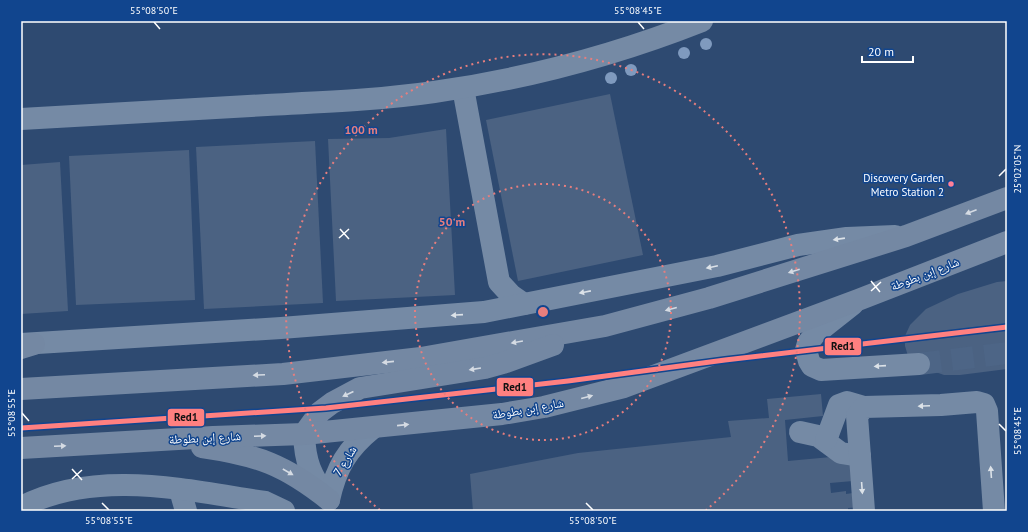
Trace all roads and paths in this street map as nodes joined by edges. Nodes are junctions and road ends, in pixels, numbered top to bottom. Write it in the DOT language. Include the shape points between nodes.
graph roads {
  1 [pos="702,21"];
  2 [pos="463,88"];
  3 [pos="21,119"];
  4 [pos="1007,198"];
  5 [pos="906,236"];
  6 [pos="1007,242"];
  7 [pos="499,282"];
  8 [pos="858,300"];
  9 [pos="524,304"];
  10 [pos="484,312"];
  11 [pos="605,326"];
  12 [pos="25,345"];
  13 [pos="919,364"];
  14 [pos="21,389"];
  15 [pos="864,407"];
  16 [pos="373,428"];
  17 [pos="800,432"];
  18 [pos="304,434"];
  19 [pos="156,440"];
  20 [pos="826,440"];
  21 [pos="21,448"];
  22 [pos="860,456"];
  23 [pos="180,490"];
  24 [pos="332,506"];
  25 [pos="21,507"];
  26 [pos="186,511"];
  27 [pos="284,511"];
  28 [pos="864,511"];
  29 [pos="994,511"];
  1 -- 2 [label="street" via="612,52"];
  2 -- 3 [label="street" via="372,99"];
  2 -- 7 [label="street"];
  4 -- 5 [label="main road, one-way"];
  5 -- 9 [label="street, one-way" via="847,238 798,245 717,266"];
  5 -- 11 [label="main road, one-way" via="708,298"];
  6 -- 8 [label="main road, شارع إبن بطوطة"];
  7 -- 9 [label="street"];
  7 -- 10 [label="street"];
  13 -- 8 [label="street, one-way" via="820,370 812,366 806,350 810,338"];
  16 -- 8 [label="main road, شارع إبن بطوطة, one-way" via="502,414 585,398 624,387"];
  9 -- 10 [label="street"];
  10 -- 12 [label="street, one-way"];
  11 -- 14 [label="main road, one-way" via="414,359 283,374"];
  11 -- 18 [label="main road, one-way" via="503,363 360,388 320,412"];
  15 -- 20 [label="street" via="847,402 839,405"];
  15 -- 22 [label="street" via="857,416"];
  29 -- 15 [label="street, one-way" via="987,411 984,404 977,402"];
  16 -- 18 [label="main road, شارع إبن بطوطة"];
  16 -- 24 [label="street, شارع 7" via="350,449 341,463 333,481"];
  17 -- 20 [label="street"];
  19 -- 18 [label="main road, شارع إبن بطوطة, one-way"];
  18 -- 24 [label="street" via="310,472"];
  21 -- 19 [label="main road, شارع إبن بطوطة, one-way"];
  19 -- 24 [label="main road, one-way" via="256,457 305,481"];
  20 -- 22 [label="street" via="841,453"];
  22 -- 28 [label="street, one-way"];
  23 -- 25 [label="street" via="126,484 94,485 32,501"];
  23 -- 26 [label="street"];
  23 -- 27 [label="street" via="266,502"];
}
